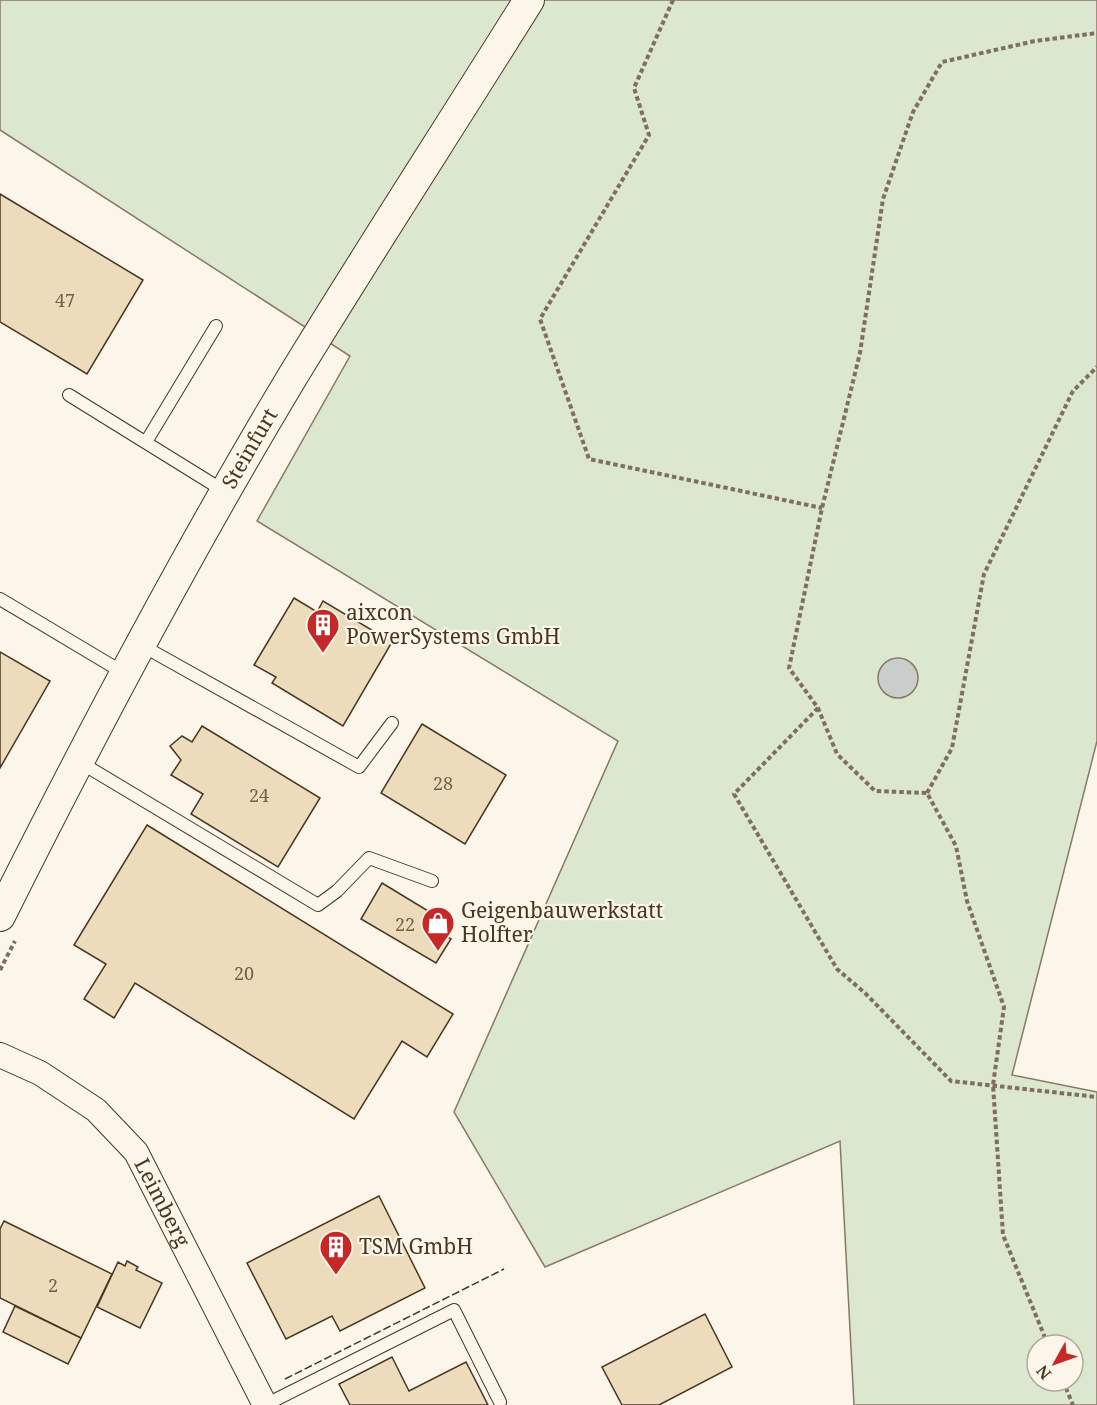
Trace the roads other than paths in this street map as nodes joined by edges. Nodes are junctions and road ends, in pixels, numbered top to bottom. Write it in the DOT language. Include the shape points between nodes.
graph roads {
  1 [pos="529,0"];
  2 [pos="216,326"];
  3 [pos="69,395"];
  4 [pos="146,442"];
  5 [pos="225,492"];
  6 [pos="0,599"];
  7 [pos="140,644"];
  8 [pos="124,673"];
  9 [pos="392,723"];
  10 [pos="77,761"];
  11 [pos="432,881"];
  12 [pos="0,916"];
  13 [pos="0,1055"];
  14 [pos="500,1402"];
  15 [pos="265,1405"];
  1 -- 5 [label="street, Steinfurt" via="295,373"];
  2 -- 4 [label="lane"];
  3 -- 4 [label="lane"];
  4 -- 5 [label="lane"];
  5 -- 7 [label="street, Steinfurt"];
  6 -- 8 [label="lane"];
  7 -- 8 [label="street, Steinfurt"];
  7 -- 9 [label="lane" via="359,767"];
  8 -- 10 [label="street, Steinfurt"];
  10 -- 11 [label="lane" via="318,904 337,891 369,858"];
  10 -- 12 [label="street, Steinfurt"];
  13 -- 15 [label="street, Leimberg" via="40,1072 96,1110 136,1152"];
  14 -- 15 [label="lane" via="454,1310"];
}
